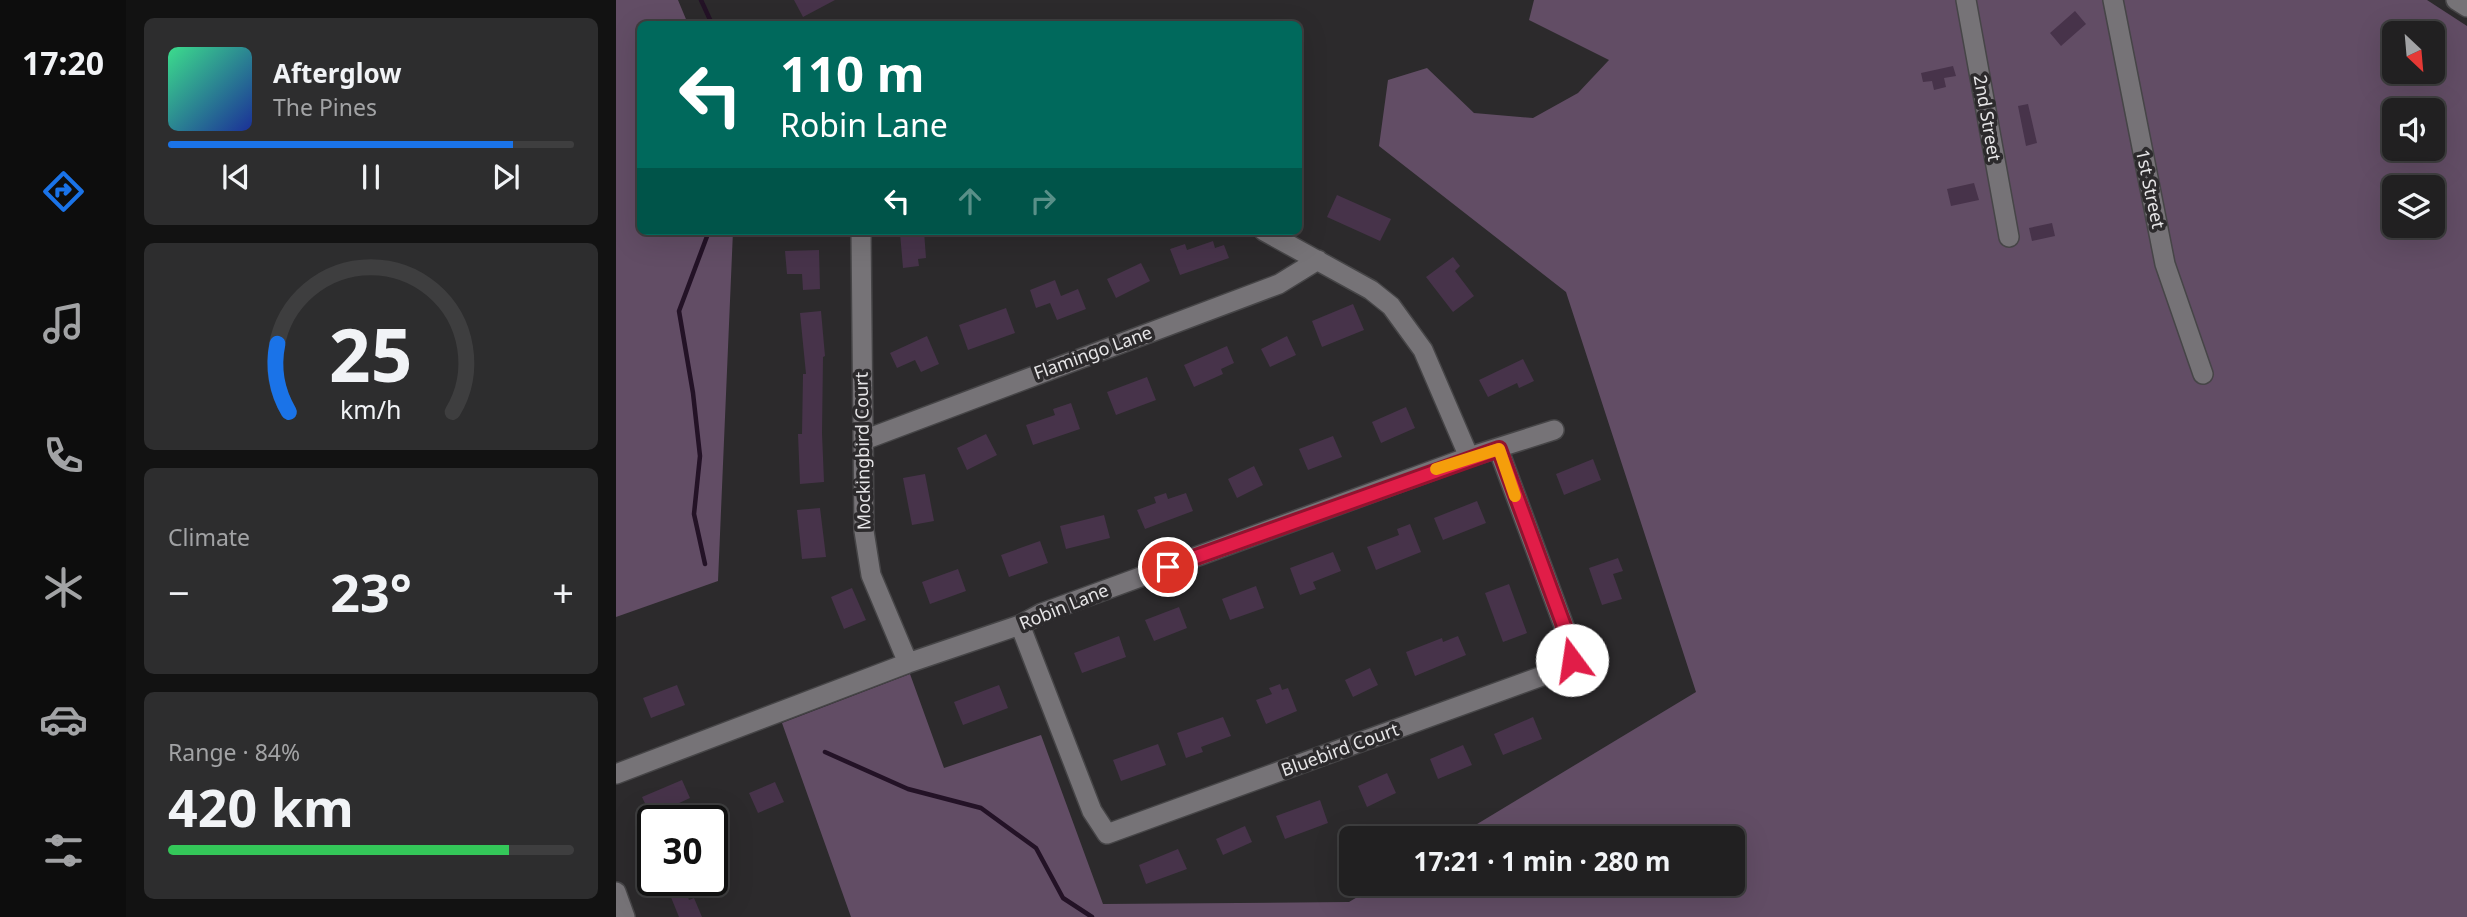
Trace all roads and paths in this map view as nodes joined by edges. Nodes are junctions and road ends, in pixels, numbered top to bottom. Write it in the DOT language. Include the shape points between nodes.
graph roads {
  1 [pos="1966,0"];
  2 [pos="2113,0"];
  3 [pos="2456,0"];
  4 [pos="2467,7"];
  5 [pos="861,235"];
  6 [pos="1271,235"];
  7 [pos="2009,237"];
  8 [pos="1318,260"];
  9 [pos="2203,374"];
  10 [pos="1554,430"];
  11 [pos="864,440"];
  12 [pos="1499,449"];
  13 [pos="1469,457"];
  14 [pos="1020,625"];
  15 [pos="908,663"];
  16 [pos="616,774"];
  17 [pos="616,892"];
  18 [pos="625,917"];
  1 -- 7 [label="street, 2nd Street"];
  2 -- 9 [label="street, 1st Street" via="2165,264"];
  3 -- 4 [label="street"];
  5 -- 11 [label="street, Mockingbird Court"];
  6 -- 8 [label="street"];
  8 -- 11 [label="street, Flamingo Lane" via="1279,284"];
  8 -- 13 [label="street" via="1391,306 1423,351"];
  10 -- 12 [label="street, Robin Lane"];
  11 -- 15 [label="street, Mockingbird Court" via="867,556"];
  12 -- 13 [label="street, Robin Lane"];
  12 -- 14 [label="street, Bluebird Court" via="1573,655 1572,660 1543,676 1107,834 1092,811"];
  13 -- 14 [label="street, Robin Lane" via="1042,613"];
  14 -- 15 [label="street, Robin Lane"];
  15 -- 16 [label="street, Robin Lane"];
  17 -- 18 [label="street"];
}
